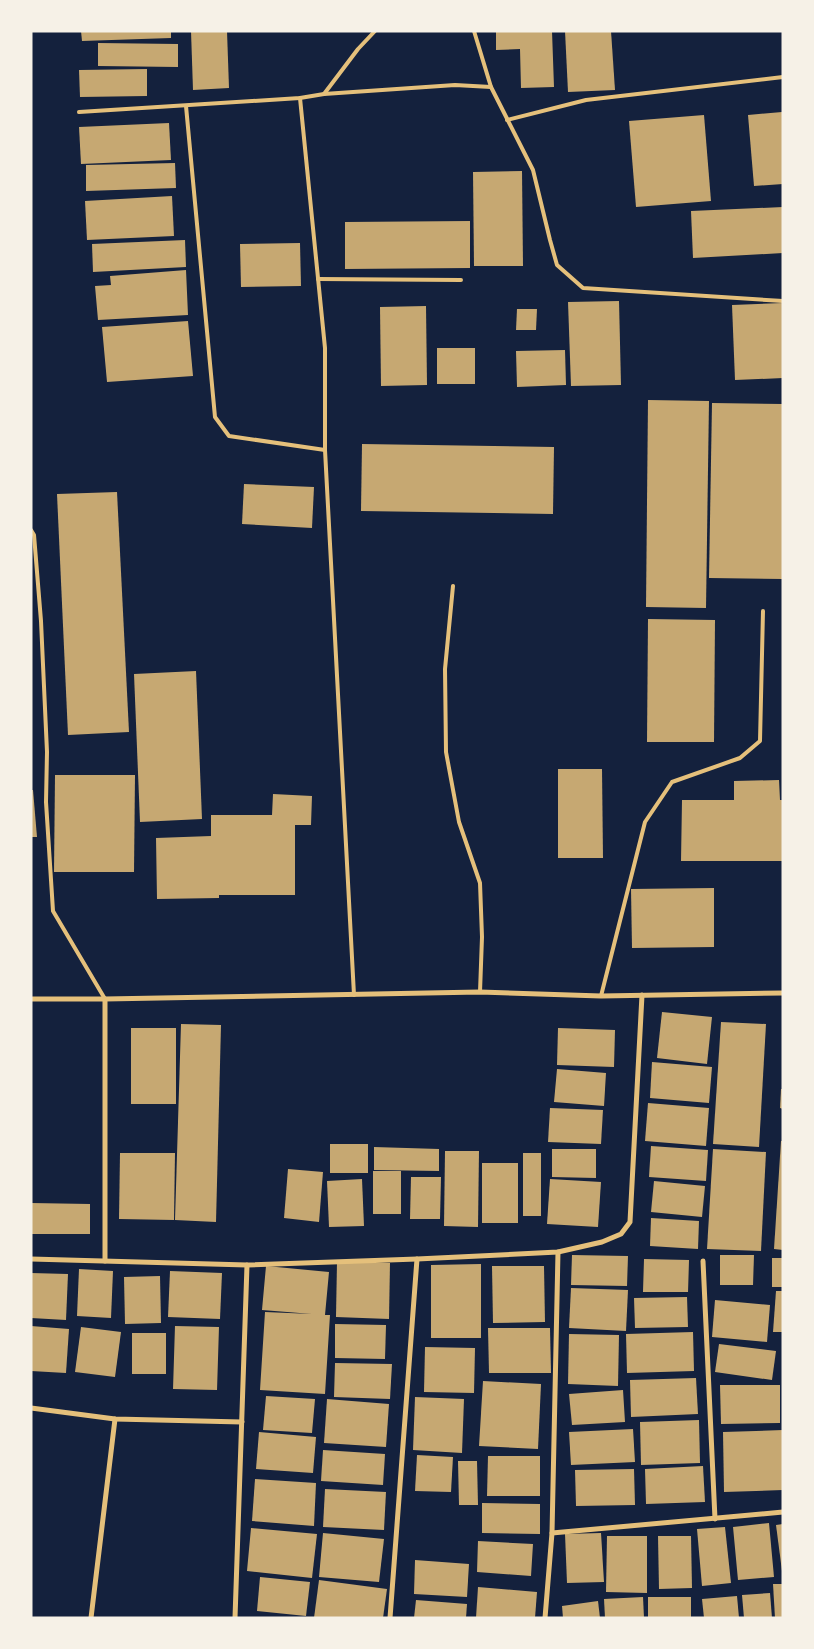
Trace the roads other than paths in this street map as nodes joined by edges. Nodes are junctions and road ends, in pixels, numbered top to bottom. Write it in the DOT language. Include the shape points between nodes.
graph roads {
  1 [pos="375,31"];
  2 [pos="474,31"];
  3 [pos="783,77"];
  4 [pos="491,87"];
  5 [pos="324,94"];
  6 [pos="300,98"];
  7 [pos="186,106"];
  8 [pos="79,112"];
  9 [pos="507,120"];
  10 [pos="318,279"];
  11 [pos="461,280"];
  12 [pos="783,301"];
  13 [pos="325,450"];
  14 [pos="31,530"];
  15 [pos="454,586"];
  16 [pos="763,611"];
  17 [pos="480,992"];
  18 [pos="783,993"];
  19 [pos="354,995"];
  20 [pos="642,995"];
  21 [pos="601,996"];
  22 [pos="31,999"];
  23 [pos="106,999"];
  24 [pos="558,1252"];
  25 [pos="31,1259"];
  26 [pos="417,1259"];
  27 [pos="106,1261"];
  28 [pos="703,1261"];
  29 [pos="247,1265"];
  30 [pos="31,1408"];
  31 [pos="115,1419"];
  32 [pos="242,1422"];
  33 [pos="783,1512"];
  34 [pos="715,1519"];
  35 [pos="552,1533"];
  36 [pos="91,1618"];
  37 [pos="235,1618"];
  38 [pos="390,1618"];
  39 [pos="545,1618"];
  1 -- 5 [label="lane"];
  2 -- 4 [label="lane"];
  3 -- 9 [label="lane" via="586,100"];
  4 -- 5 [label="lane" via="455,85"];
  4 -- 9 [label="lane"];
  5 -- 6 [label="lane"];
  6 -- 7 [label="lane"];
  6 -- 10 [label="lane"];
  7 -- 8 [label="lane"];
  7 -- 13 [label="lane" via="215,417 229,436"];
  9 -- 12 [label="lane" via="533,170 557,265 583,288"];
  10 -- 11 [label="lane"];
  10 -- 13 [label="lane" via="325,348"];
  13 -- 19 [label="lane"];
  14 -- 23 [label="lane" via="41,621 46,802 54,911"];
  15 -- 17 [label="lane" via="445,669 446,752 459,822 480,883"];
  16 -- 21 [label="lane" via="760,741 740,758 672,782 644,822"];
  17 -- 19 [label="street"];
  17 -- 21 [label="street"];
  18 -- 20 [label="street"];
  19 -- 23 [label="street"];
  20 -- 21 [label="street"];
  20 -- 24 [label="street" via="630,1222 621,1234 602,1242"];
  22 -- 23 [label="street"];
  23 -- 27 [label="street"];
  24 -- 26 [label="street"];
  24 -- 35 [label="street"];
  25 -- 27 [label="street"];
  26 -- 29 [label="street"];
  26 -- 38 [label="street"];
  27 -- 29 [label="street"];
  28 -- 34 [label="street"];
  29 -- 32 [label="street"];
  30 -- 31 [label="street"];
  31 -- 32 [label="street"];
  31 -- 36 [label="street"];
  32 -- 37 [label="street"];
  33 -- 34 [label="street"];
  34 -- 35 [label="street"];
  35 -- 39 [label="street"];
}
